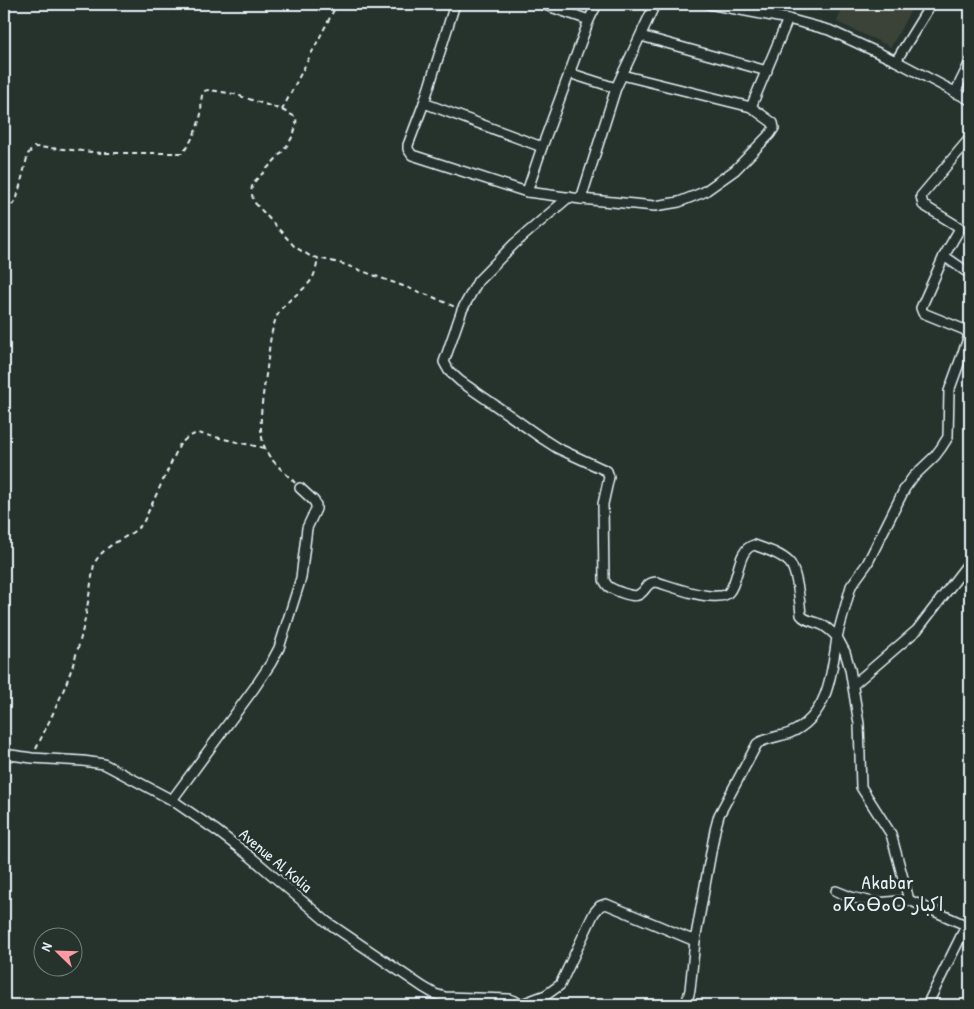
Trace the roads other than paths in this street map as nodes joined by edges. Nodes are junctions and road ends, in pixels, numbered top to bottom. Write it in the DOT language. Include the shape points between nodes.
graph roads {
  1 [pos="455,4"];
  2 [pos="542,4"];
  3 [pos="597,4"];
  4 [pos="655,4"];
  5 [pos="709,4"];
  6 [pos="931,4"];
  7 [pos="788,19"];
  8 [pos="589,20"];
  9 [pos="641,36"];
  10 [pos="896,61"];
  11 [pos="970,62"];
  12 [pos="767,71"];
  13 [pos="569,73"];
  14 [pos="622,75"];
  15 [pos="616,88"];
  16 [pos="955,93"];
  17 [pos="970,100"];
  18 [pos="424,103"];
  19 [pos="751,108"];
  20 [pos="970,138"];
  21 [pos="542,147"];
  22 [pos="527,192"];
  23 [pos="568,197"];
  24 [pos="581,199"];
  25 [pos="944,256"];
  26 [pos="970,274"];
  27 [pos="300,488"];
  28 [pos="970,559"];
  29 [pos="837,637"];
  30 [pos="853,685"];
  31 [pos="4,754"];
  32 [pos="172,800"];
  33 [pos="836,891"];
  34 [pos="909,900"];
  35 [pos="969,923"];
  36 [pos="694,941"];
  37 [pos="520,1005"];
  38 [pos="686,1005"];
  39 [pos="927,1005"];
  1 -- 18 [label="street"];
  2 -- 8 [label="street"];
  3 -- 8 [label="street"];
  4 -- 9 [label="street"];
  5 -- 7 [label="street"];
  6 -- 10 [label="street"];
  7 -- 10 [label="street" via="829,30"];
  7 -- 12 [label="street"];
  8 -- 13 [label="street"];
  9 -- 12 [label="street"];
  9 -- 14 [label="street"];
  10 -- 16 [label="street"];
  11 -- 16 [label="street"];
  12 -- 19 [label="street"];
  13 -- 15 [label="street"];
  13 -- 21 [label="street"];
  14 -- 15 [label="street"];
  14 -- 19 [label="street"];
  15 -- 24 [label="street"];
  16 -- 17 [label="street"];
  18 -- 21 [label="street"];
  18 -- 22 [label="street" via="408,145 412,155"];
  19 -- 24 [label="street" via="773,123 774,128 735,170 704,192 679,202 655,206"];
  20 -- 25 [label="street" via="921,196 923,205 959,230"];
  21 -- 22 [label="street"];
  22 -- 23 [label="street"];
  23 -- 24 [label="street"];
  23 -- 29 [label="street" via="478,281 462,310 444,362 446,367 460,381 543,439 608,473 603,504 604,580 608,586 636,596 652,582 706,596 725,594 734,582 746,549 754,545 790,563 803,619 823,625"];
  25 -- 26 [label="street"];
  25 -- 29 [label="street" via="921,308 923,313 965,330 968,336 948,391 948,436 935,456 905,488 868,564 851,586"];
  27 -- 32 [label="street" via="314,501 316,509 308,528 301,578 279,648 255,687"];
  28 -- 30 [label="street" via="918,630"];
  29 -- 30 [label="street" via="845,652"];
  29 -- 36 [label="street" via="830,677 817,712 800,728 757,744 719,815"];
  30 -- 34 [label="street" via="860,724 861,788 891,834"];
  31 -- 32 [label="street, Avenue Al Kolia" via="104,764"];
  32 -- 37 [label="street, Avenue Al Kolia" via="251,857 326,922 423,987 445,996 509,998"];
  33 -- 34 [label="street" via="877,903"];
  34 -- 35 [label="street"];
  35 -- 39 [label="street"];
  36 -- 37 [label="street" via="606,904 600,906 560,984 546,995"];
  36 -- 38 [label="street"];
}
